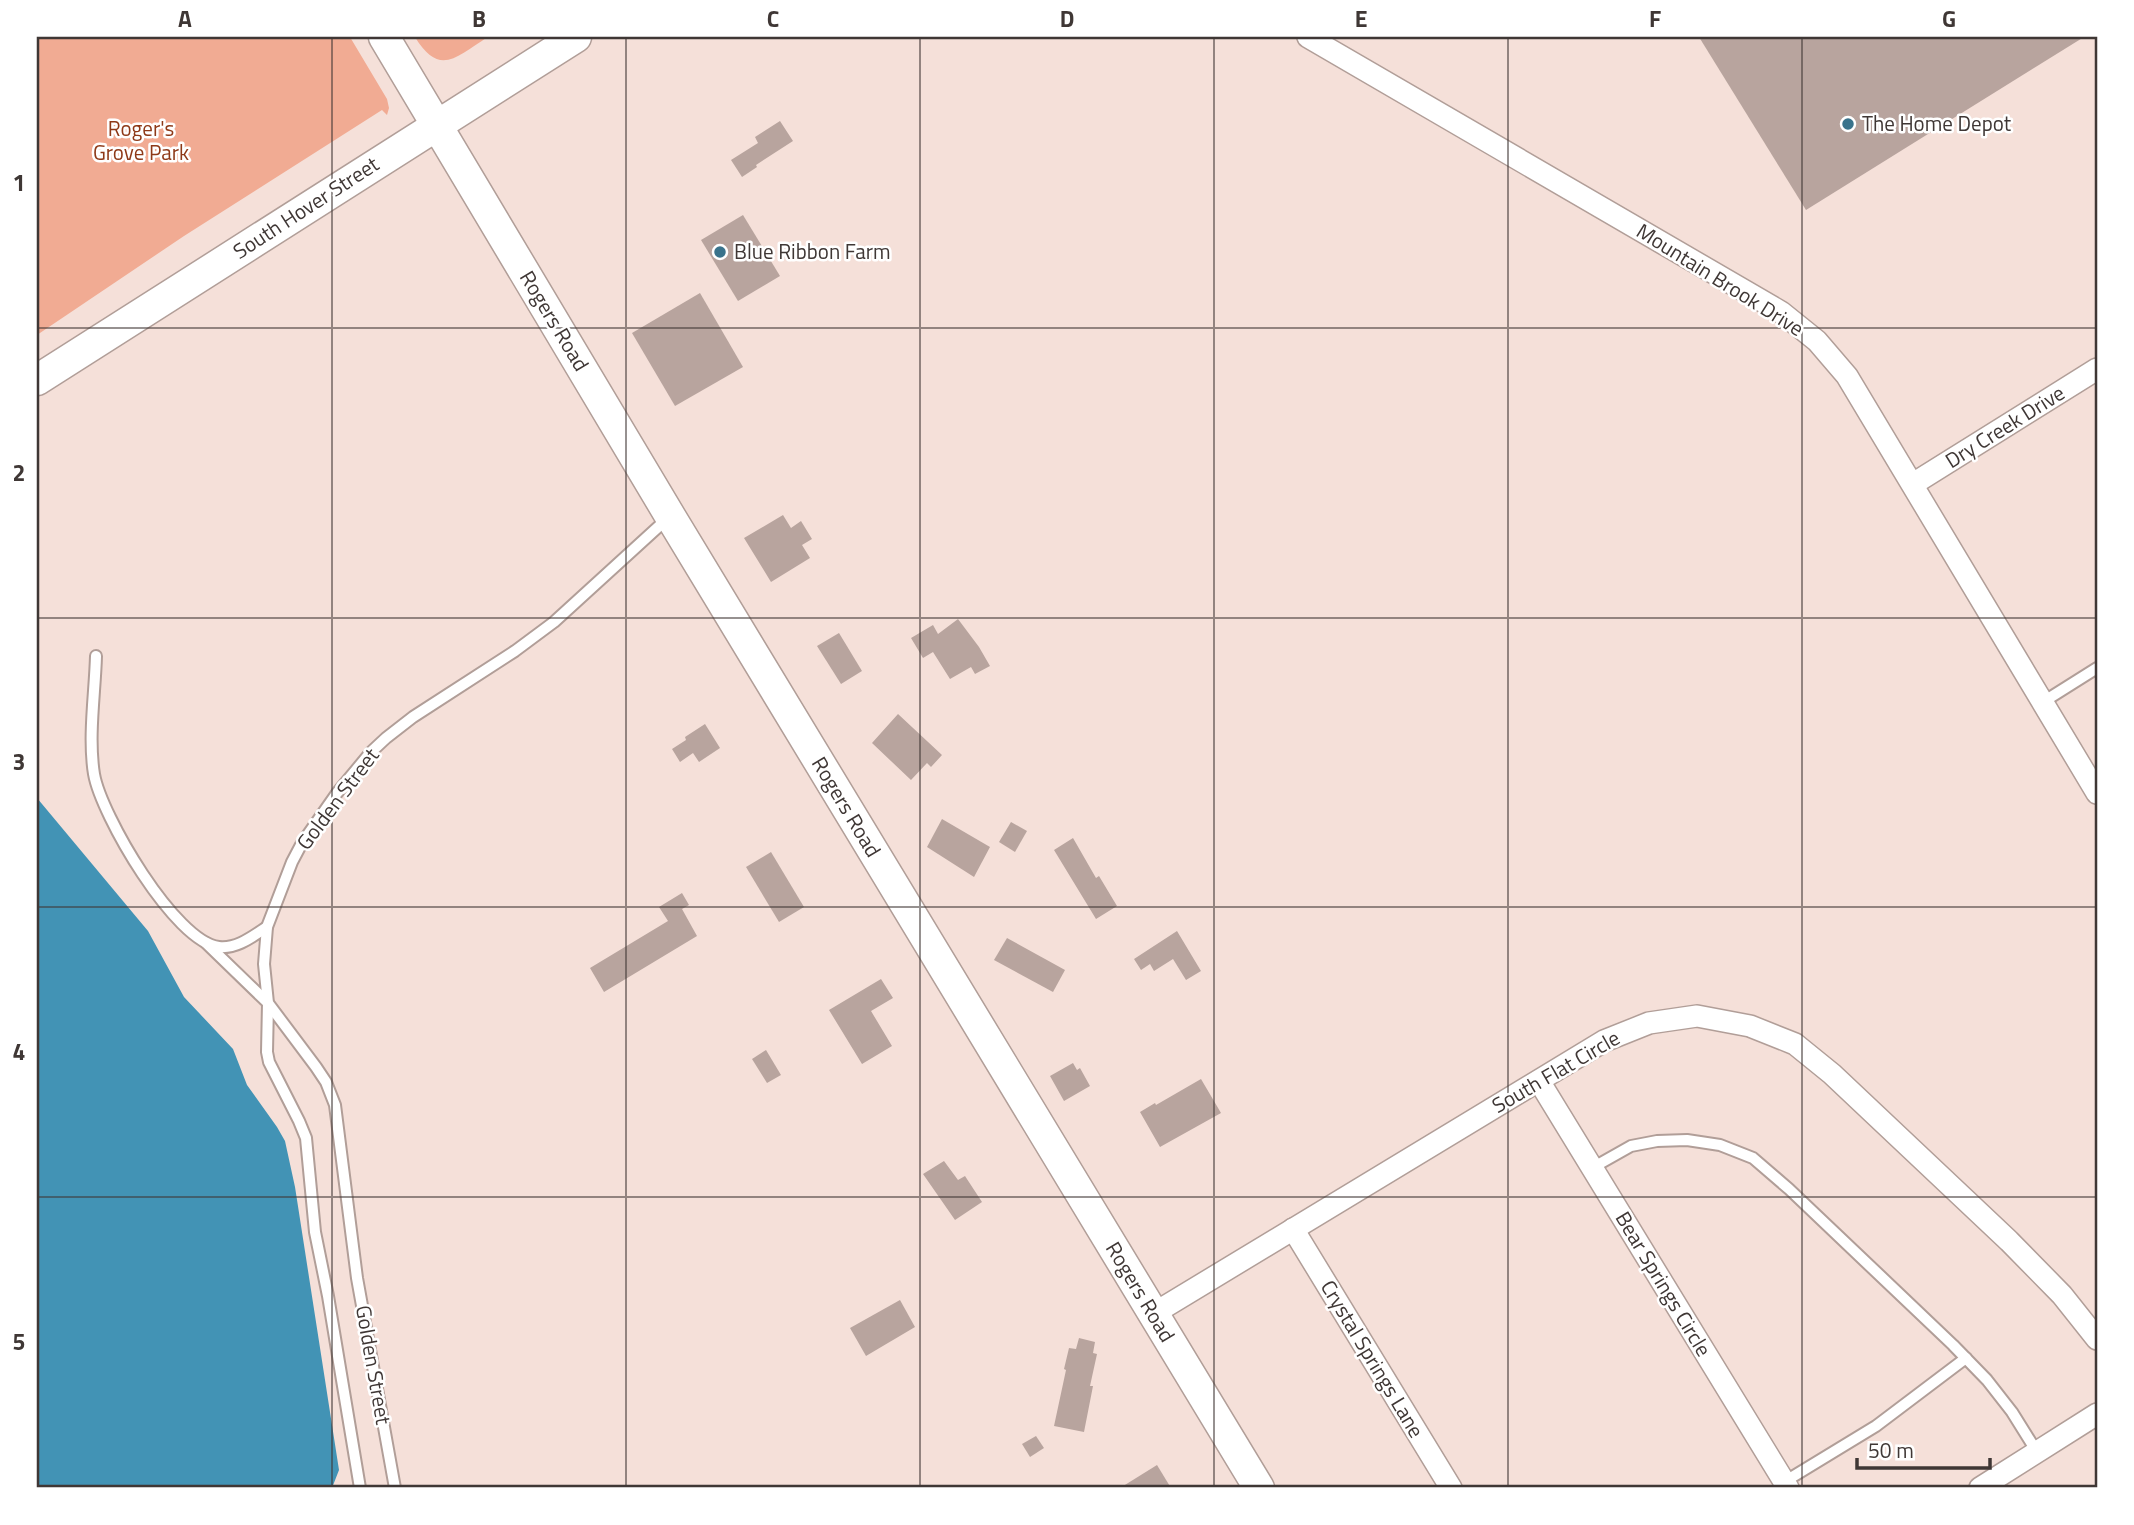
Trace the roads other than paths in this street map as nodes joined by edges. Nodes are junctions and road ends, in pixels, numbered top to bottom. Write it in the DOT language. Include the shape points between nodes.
graph roads {
  1 [pos="384,37"];
  2 [pos="576,37"];
  3 [pos="1308,37"];
  4 [pos="436,125"];
  5 [pos="2097,369"];
  6 [pos="37,380"];
  7 [pos="1913,484"];
  8 [pos="670,516"];
  9 [pos="96,656"];
  10 [pos="2097,668"];
  11 [pos="2043,702"];
  12 [pos="2097,793"];
  13 [pos="267,927"];
  14 [pos="206,943"];
  15 [pos="268,1003"];
  16 [pos="1539,1081"];
  17 [pos="1592,1168"];
  18 [pos="1293,1229"];
  19 [pos="1153,1314"];
  20 [pos="2097,1339"];
  21 [pos="1966,1358"];
  22 [pos="2097,1414"];
  23 [pos="2038,1452"];
  24 [pos="1786,1485"];
  25 [pos="360,1488"];
  26 [pos="395,1488"];
  27 [pos="1259,1488"];
  28 [pos="1451,1488"];
  29 [pos="1980,1488"];
  1 -- 4 [label="street, Rogers Road"];
  2 -- 4 [label="street, South Hover Street"];
  3 -- 7 [label="street, Mountain Brook Drive" via="1781,312 1817,341 1847,376"];
  4 -- 6 [label="street, South Hover Street"];
  4 -- 8 [label="street, Rogers Road"];
  5 -- 7 [label="street, Dry Creek Drive"];
  7 -- 11 [label="street, Mountain Brook Drive"];
  8 -- 13 [label="lane, Golden Street" via="554,622 406,722 371,752 302,843"];
  8 -- 19 [label="street, Rogers Road"];
  9 -- 14 [label="lane" via="92,760 102,800 145,877 182,924"];
  10 -- 11 [label="lane"];
  11 -- 12 [label="street, Mountain Brook Drive"];
  13 -- 14 [label="lane" via="231,946"];
  13 -- 15 [label="lane, Golden Street"];
  14 -- 15 [label="lane"];
  15 -- 25 [label="lane" via="269,1062 306,1138 315,1232"];
  15 -- 26 [label="lane, Golden Street" via="326,1082 335,1105 358,1278"];
  16 -- 17 [label="street, Bear Springs Circle"];
  16 -- 18 [label="street, South Flat Circle"];
  16 -- 20 [label="street, South Flat Circle" via="1604,1041 1649,1023 1697,1016 1750,1026 1795,1044 2009,1241"];
  17 -- 21 [label="lane" via="1630,1146 1657,1141 1720,1145 1753,1158"];
  17 -- 24 [label="street, Bear Springs Circle"];
  18 -- 19 [label="street, South Flat Circle"];
  18 -- 28 [label="street, Crystal Springs Lane"];
  19 -- 27 [label="street, Rogers Road"];
  21 -- 23 [label="lane" via="2012,1412"];
  21 -- 24 [label="lane" via="1876,1426"];
  22 -- 23 [label="street"];
  23 -- 29 [label="street"];
}
